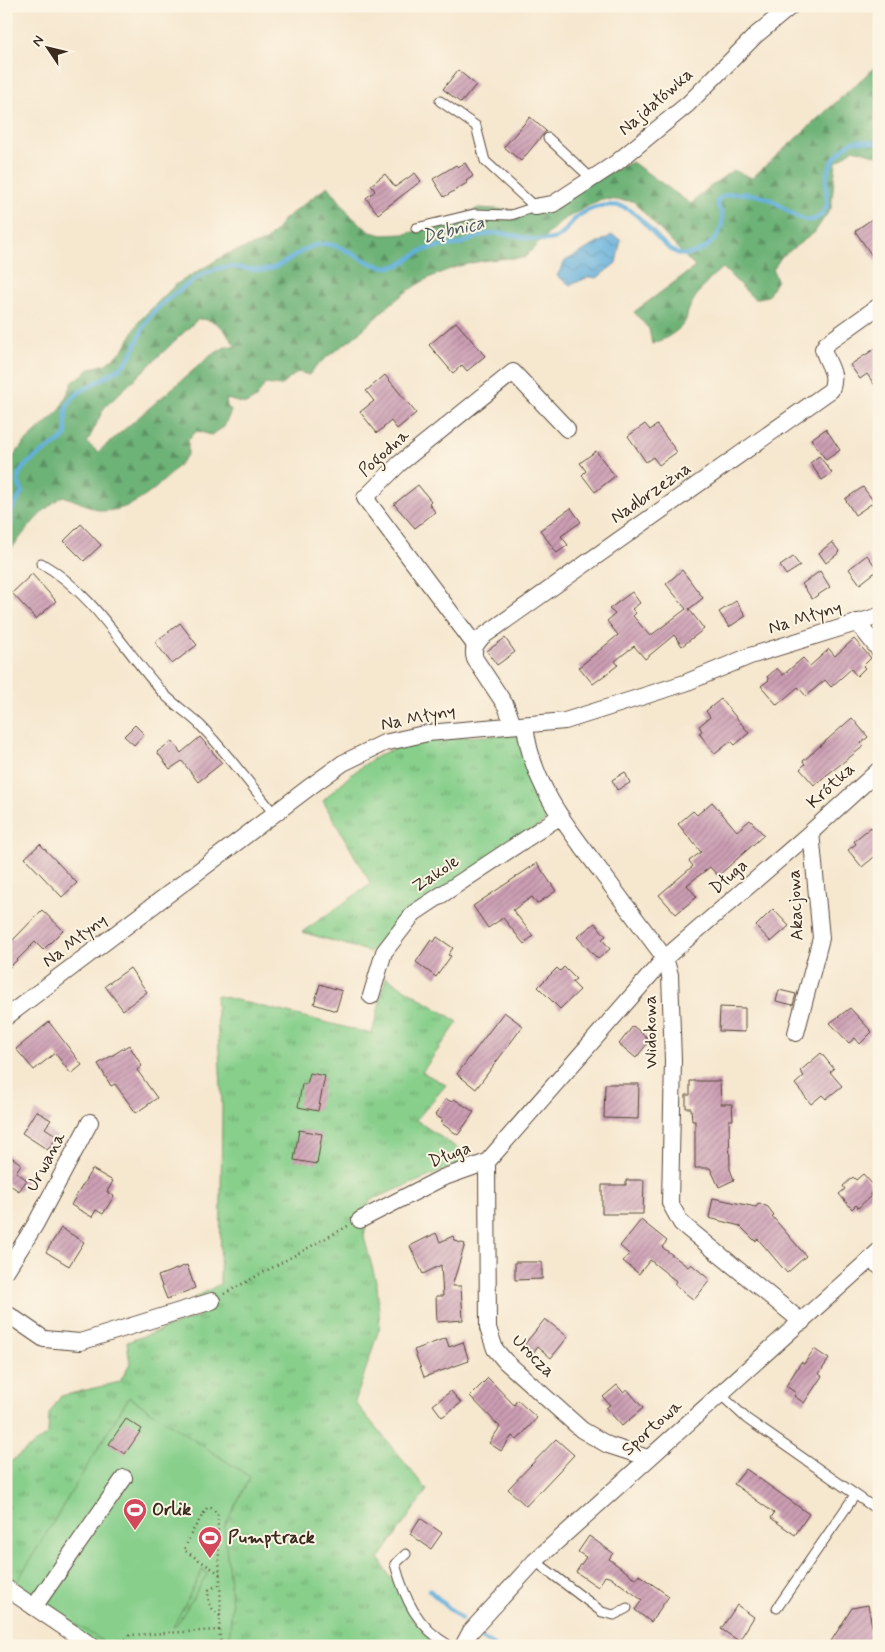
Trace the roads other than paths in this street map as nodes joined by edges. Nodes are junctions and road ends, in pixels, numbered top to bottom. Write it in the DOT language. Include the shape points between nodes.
graph roads {
  1 [pos="791,6"];
  2 [pos="440,101"];
  3 [pos="548,138"];
  4 [pos="592,179"];
  5 [pos="535,207"];
  6 [pos="416,228"];
  7 [pos="879,306"];
  8 [pos="567,428"];
  9 [pos="41,563"];
  10 [pos="879,616"];
  11 [pos="857,622"];
  12 [pos="474,645"];
  13 [pos="879,650"];
  14 [pos="519,725"];
  15 [pos="879,770"];
  16 [pos="275,815"];
  17 [pos="559,817"];
  18 [pos="811,832"];
  19 [pos="665,958"];
  20 [pos="371,996"];
  21 [pos="6,1017"];
  22 [pos="796,1033"];
  23 [pos="90,1122"];
  24 [pos="487,1162"];
  25 [pos="360,1220"];
  26 [pos="875,1261"];
  27 [pos="6,1271"];
  28 [pos="212,1301"];
  29 [pos="6,1313"];
  30 [pos="802,1322"];
  31 [pos="720,1394"];
  32 [pos="648,1458"];
  33 [pos="124,1478"];
  34 [pos="854,1494"];
  35 [pos="879,1512"];
  36 [pos="406,1554"];
  37 [pos="535,1561"];
  38 [pos="6,1588"];
  39 [pos="34,1607"];
  40 [pos="628,1608"];
  41 [pos="777,1608"];
  42 [pos="92,1646"];
  43 [pos="450,1646"];
  44 [pos="463,1646"];
  1 -- 4 [label="street, Najdałówka" via="756,35 688,104"];
  2 -- 5 [label="lane" via="476,126 485,161"];
  3 -- 4 [label="lane"];
  4 -- 5 [label="street, Najdałówka" via="553,204"];
  5 -- 6 [label="lane" via="510,215 474,214"];
  7 -- 12 [label="street, Nadbrzeżna" via="823,349 833,368 835,380 831,390"];
  8 -- 12 [label="street, Pogodna" via="512,372 399,464 365,498"];
  9 -- 16 [label="lane" via="57,572 82,595 166,696 222,748"];
  10 -- 11 [label="street, Na Młyny"];
  11 -- 13 [label="street"];
  11 -- 14 [label="street, Na Młyny" via="750,656 685,683 565,721"];
  12 -- 14 [label="street" via="475,659"];
  14 -- 16 [label="street, Na Młyny" via="428,732 384,742 343,763"];
  14 -- 17 [label="street, Widokowa" via="538,779"];
  15 -- 18 [label="street, Krótka"];
  16 -- 21 [label="street, Na Młyny"];
  17 -- 19 [label="street, Widokowa"];
  17 -- 20 [label="street, Zakole" via="414,913 384,952"];
  18 -- 19 [label="street, Długa"];
  18 -- 22 [label="street, Akacjowa" via="821,938"];
  19 -- 24 [label="street, Długa"];
  19 -- 30 [label="street, Widokowa" via="670,975 672,1060 670,1203 681,1223"];
  23 -- 27 [label="street, Urwana" via="35,1225"];
  24 -- 25 [label="street, Długa" via="442,1178"];
  24 -- 32 [label="street, Urocza" via="488,1328 495,1349 582,1430 608,1445"];
  26 -- 30 [label="street, Sportowa"];
  28 -- 29 [label="street" via="80,1342 44,1339"];
  30 -- 31 [label="street, Sportowa"];
  31 -- 32 [label="street, Sportowa"];
  31 -- 34 [label="lane" via="747,1419"];
  32 -- 37 [label="street, Sportowa"];
  33 -- 39 [label="street"];
  34 -- 35 [label="lane"];
  34 -- 41 [label="lane"];
  36 -- 43 [label="lane" via="395,1564 402,1590 412,1610 433,1636"];
  37 -- 40 [label="lane" via="602,1612 614,1614"];
  37 -- 44 [label="street, Sportowa" via="471,1631"];
  38 -- 39 [label="street"];
  39 -- 42 [label="street"];
}
